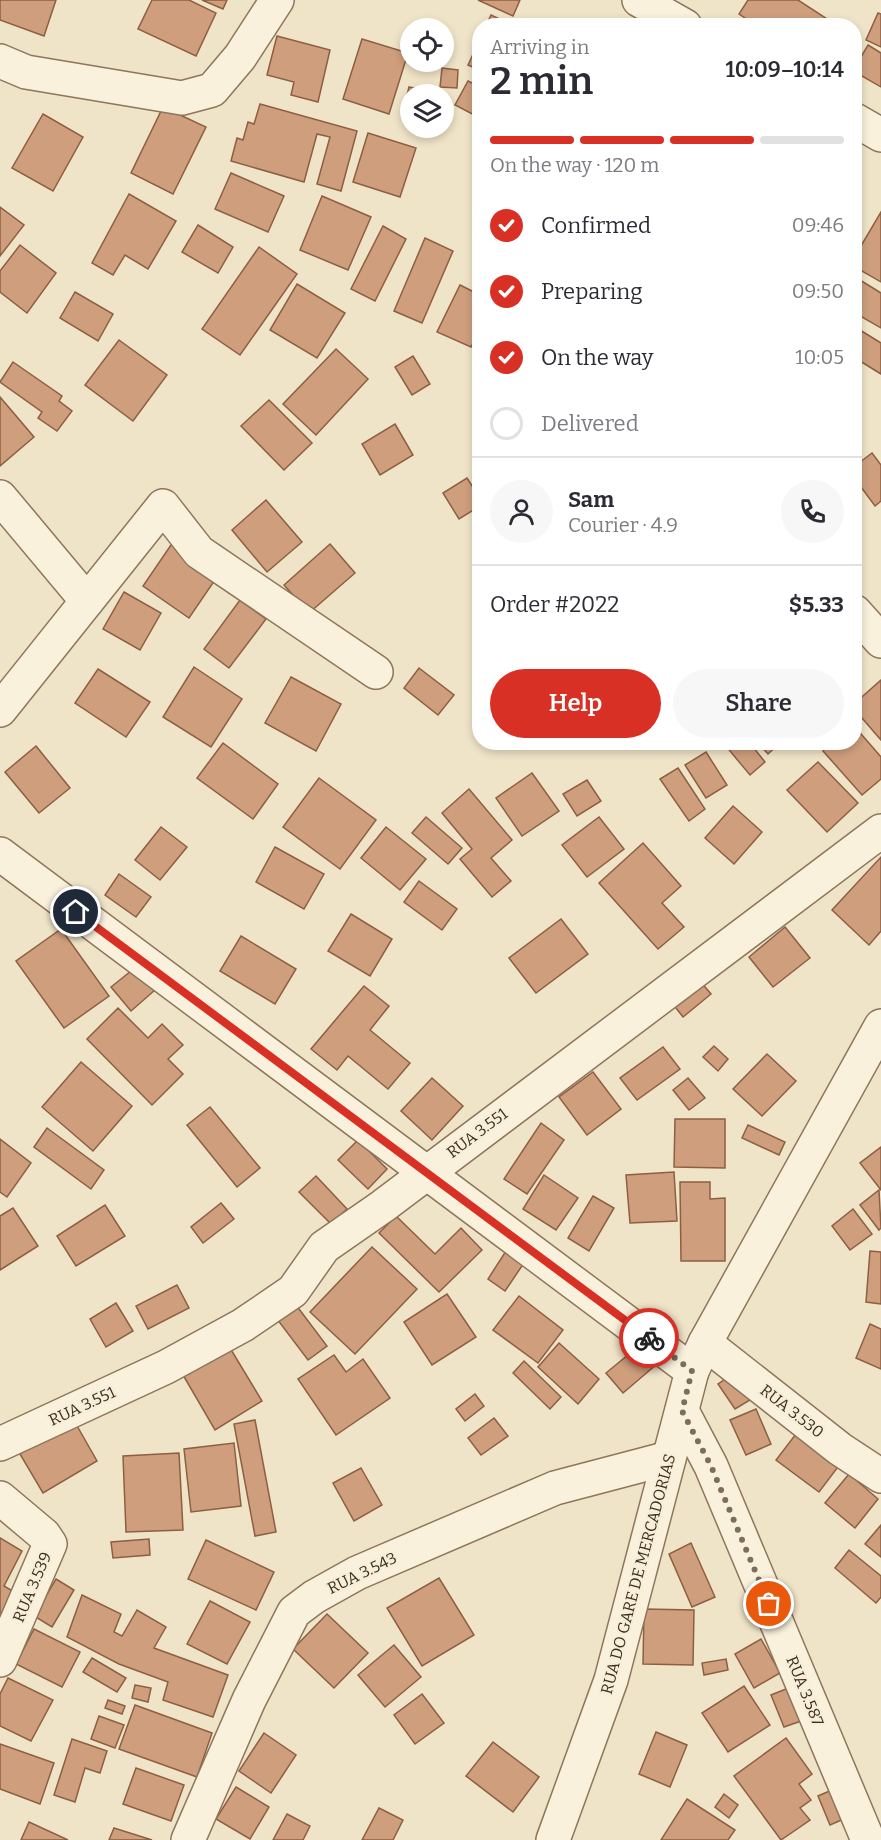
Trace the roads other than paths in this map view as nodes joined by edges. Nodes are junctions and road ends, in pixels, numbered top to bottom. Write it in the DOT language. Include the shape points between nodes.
graph roads {
  1 [pos="277,0"];
  2 [pos="639,0"];
  3 [pos="671,18"];
  4 [pos="0,61"];
  5 [pos="862,124"];
  6 [pos="881,135"];
  7 [pos="0,497"];
  8 [pos="87,601"];
  9 [pos="862,620"];
  10 [pos="881,642"];
  11 [pos="376,672"];
  12 [pos="0,710"];
  13 [pos="881,831"];
  14 [pos="0,854"];
  15 [pos="881,1026"];
  16 [pos="426,1171"];
  17 [pos="698,1357"];
  18 [pos="682,1411"];
  19 [pos="0,1444"];
  20 [pos="669,1458"];
  21 [pos="881,1476"];
  22 [pos="0,1498"];
  23 [pos="0,1660"];
  24 [pos="188,1840"];
  25 [pos="553,1840"];
  26 [pos="868,1840"];
  1 -- 4 [label="street" via="240,57 212,90 182,98 26,72"];
  2 -- 3 [label="street"];
  5 -- 6 [label="street"];
  7 -- 8 [label="street"];
  8 -- 11 [label="street" via="163,506 199,552"];
  8 -- 12 [label="street"];
  9 -- 10 [label="street"];
  13 -- 16 [label="street, RUA 3.551"];
  14 -- 16 [label="street, RUA 3.530"];
  15 -- 17 [label="street, RUA DO GARE DE MERCADORIAS"];
  16 -- 17 [label="street, RUA 3.530"];
  16 -- 19 [label="street, RUA 3.551" via="324,1247 293,1291 243,1325 166,1367"];
  17 -- 18 [label="street, RUA DO GARE DE MERCADORIAS"];
  17 -- 21 [label="street, RUA 3.530"];
  18 -- 20 [label="street, RUA DO GARE DE MERCADORIAS"];
  18 -- 26 [label="street, RUA 3.587" via="711,1466"];
  20 -- 24 [label="street, RUA 3.543" via="555,1488 357,1573 294,1612 249,1700"];
  20 -- 25 [label="street, RUA DO GARE DE MERCADORIAS" via="611,1680"];
  22 -- 23 [label="street, RUA 3.539" via="50,1544"];
}
